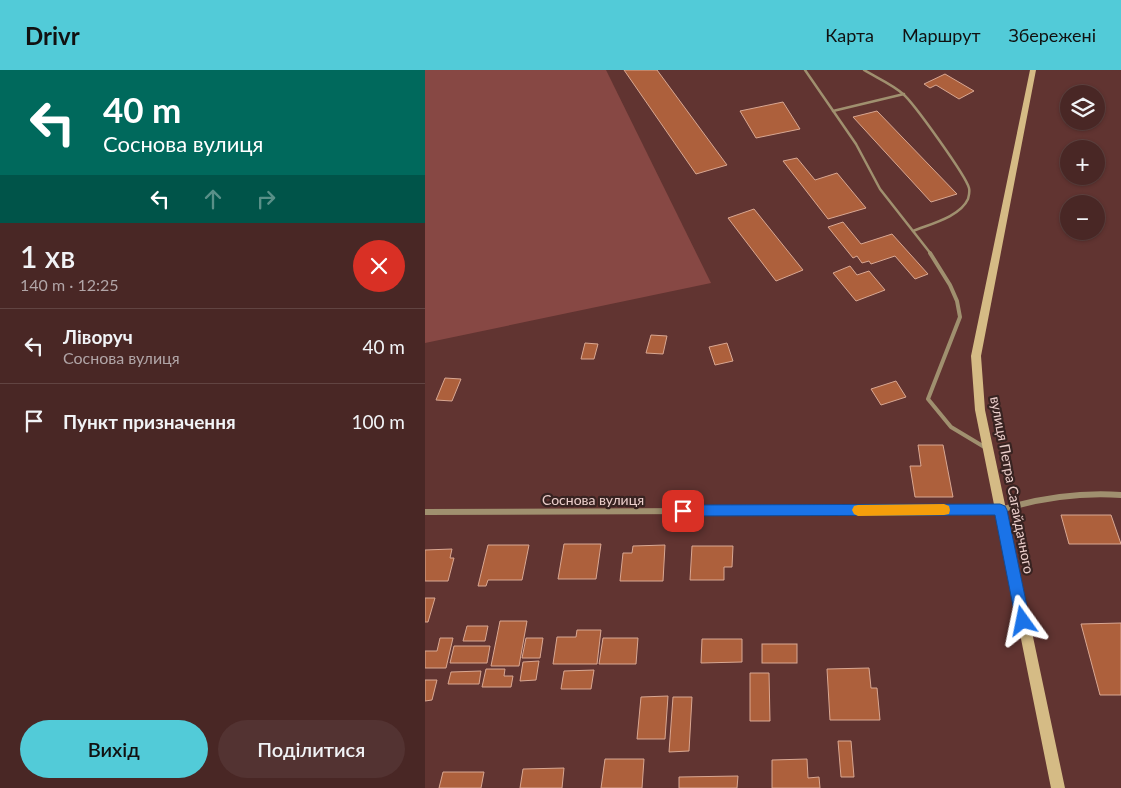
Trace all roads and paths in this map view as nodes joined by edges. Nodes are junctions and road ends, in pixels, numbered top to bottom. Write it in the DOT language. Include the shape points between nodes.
graph roads {
  1 [pos="805,70"];
  2 [pos="864,70"];
  3 [pos="1033,70"];
  4 [pos="904,94"];
  5 [pos="833,111"];
  6 [pos="913,231"];
  7 [pos="988,449"];
  8 [pos="1121,496"];
  9 [pos="1000,510"];
  10 [pos="425,512"];
  11 [pos="1058,788"];
  1 -- 5 [label="lane"];
  2 -- 4 [label="lane"];
  3 -- 7 [label="street, вулиця Петра Сагайдачного" via="976,356 980,410"];
  4 -- 5 [label="lane"];
  4 -- 6 [label="lane" via="960,170 970,192 960,209"];
  5 -- 6 [label="lane" via="864,156 878,187"];
  6 -- 7 [label="lane" via="954,292 960,307 956,332 928,399 951,427"];
  7 -- 9 [label="street, вулиця Петра Сагайдачного"];
  8 -- 9 [label="street, Соснова вулиця" via="1072,494 1041,498"];
  9 -- 10 [label="street, Соснова вулиця"];
  9 -- 11 [label="street, вулиця Петра Сагайдачного"];
}
